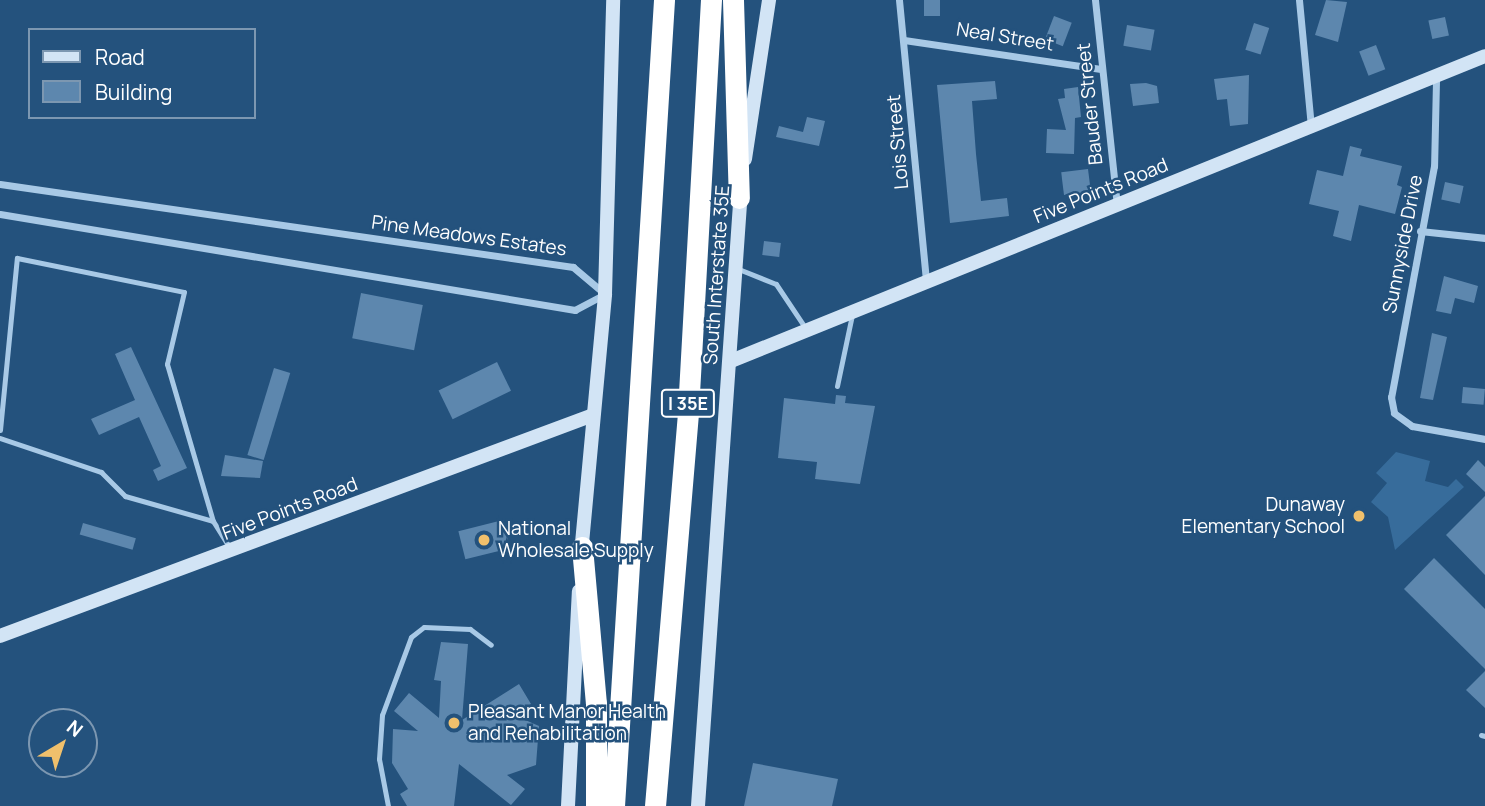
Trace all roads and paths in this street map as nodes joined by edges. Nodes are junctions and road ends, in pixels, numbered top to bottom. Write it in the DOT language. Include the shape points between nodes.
graph roads {
  1 [pos="613,0"];
  2 [pos="664,0"];
  3 [pos="711,0"];
  4 [pos="733,0"];
  5 [pos="769,0"];
  6 [pos="899,0"];
  7 [pos="1095,0"];
  8 [pos="1299,0"];
  9 [pos="904,40"];
  10 [pos="1485,57"];
  11 [pos="1101,69"];
  12 [pos="1436,81"];
  13 [pos="1311,129"];
  14 [pos="0,184"];
  15 [pos="739,198"];
  16 [pos="1117,205"];
  17 [pos="0,215"];
  18 [pos="1420,231"];
  19 [pos="1485,239"];
  20 [pos="736,268"];
  21 [pos="926,282"];
  22 [pos="605,295"];
  23 [pos="852,312"];
  24 [pos="807,330"];
  25 [pos="731,361"];
  26 [pos="837,386"];
  27 [pos="593,415"];
  28 [pos="0,430"];
  29 [pos="0,438"];
  30 [pos="1485,439"];
  31 [pos="213,521"];
  32 [pos="582,547"];
  33 [pos="232,551"];
  34 [pos="0,636"];
  35 [pos="491,645"];
  36 [pos="388,806"];
  37 [pos="568,806"];
  38 [pos="596,806"];
  39 [pos="614,806"];
  40 [pos="655,806"];
  41 [pos="698,806"];
  1 -- 22 [label="main road"];
  2 -- 39 [label="highway, I 35E"];
  3 -- 40 [label="highway, I 35E" via="688,411"];
  4 -- 15 [label="highway"];
  5 -- 15 [label="main road, South Interstate 35E"];
  6 -- 9 [label="street, Lois Street"];
  7 -- 11 [label="street, Bauder Street"];
  8 -- 13 [label="street"];
  9 -- 11 [label="street, Neal Street"];
  9 -- 21 [label="street, Lois Street"];
  10 -- 12 [label="main road, Five Points Road"];
  11 -- 16 [label="street, Bauder Street"];
  12 -- 13 [label="main road, Five Points Road"];
  12 -- 18 [label="street, Sunnyside Drive" via="1437,138"];
  13 -- 16 [label="main road, Five Points Road"];
  14 -- 22 [label="street, Pine Meadows Estates" via="573,267"];
  15 -- 20 [label="main road, South Interstate 35E"];
  16 -- 21 [label="main road, Five Points Road"];
  17 -- 22 [label="street" via="575,310"];
  18 -- 19 [label="street"];
  18 -- 30 [label="street, Sunnyside Drive" via="1394,413 1412,426"];
  20 -- 24 [label="lane" via="776,284"];
  20 -- 25 [label="main road, South Interstate 35E"];
  21 -- 23 [label="main road, Five Points Road"];
  22 -- 27 [label="main road"];
  23 -- 24 [label="main road, Five Points Road"];
  23 -- 26 [label="lane"];
  24 -- 25 [label="main road, Five Points Road"];
  25 -- 41 [label="main road, South Interstate 35E"];
  27 -- 32 [label="main road"];
  27 -- 33 [label="main road, Five Points Road"];
  28 -- 31 [label="lane" via="17,258 184,292 167,364"];
  29 -- 31 [label="lane" via="101,472 125,496"];
  31 -- 33 [label="lane"];
  32 -- 37 [label="main road"];
  32 -- 38 [label="highway" via="596,703"];
  33 -- 34 [label="main road, Five Points Road"];
  35 -- 36 [label="lane" via="470,629 424,627 411,637 382,715 379,758"];
}
